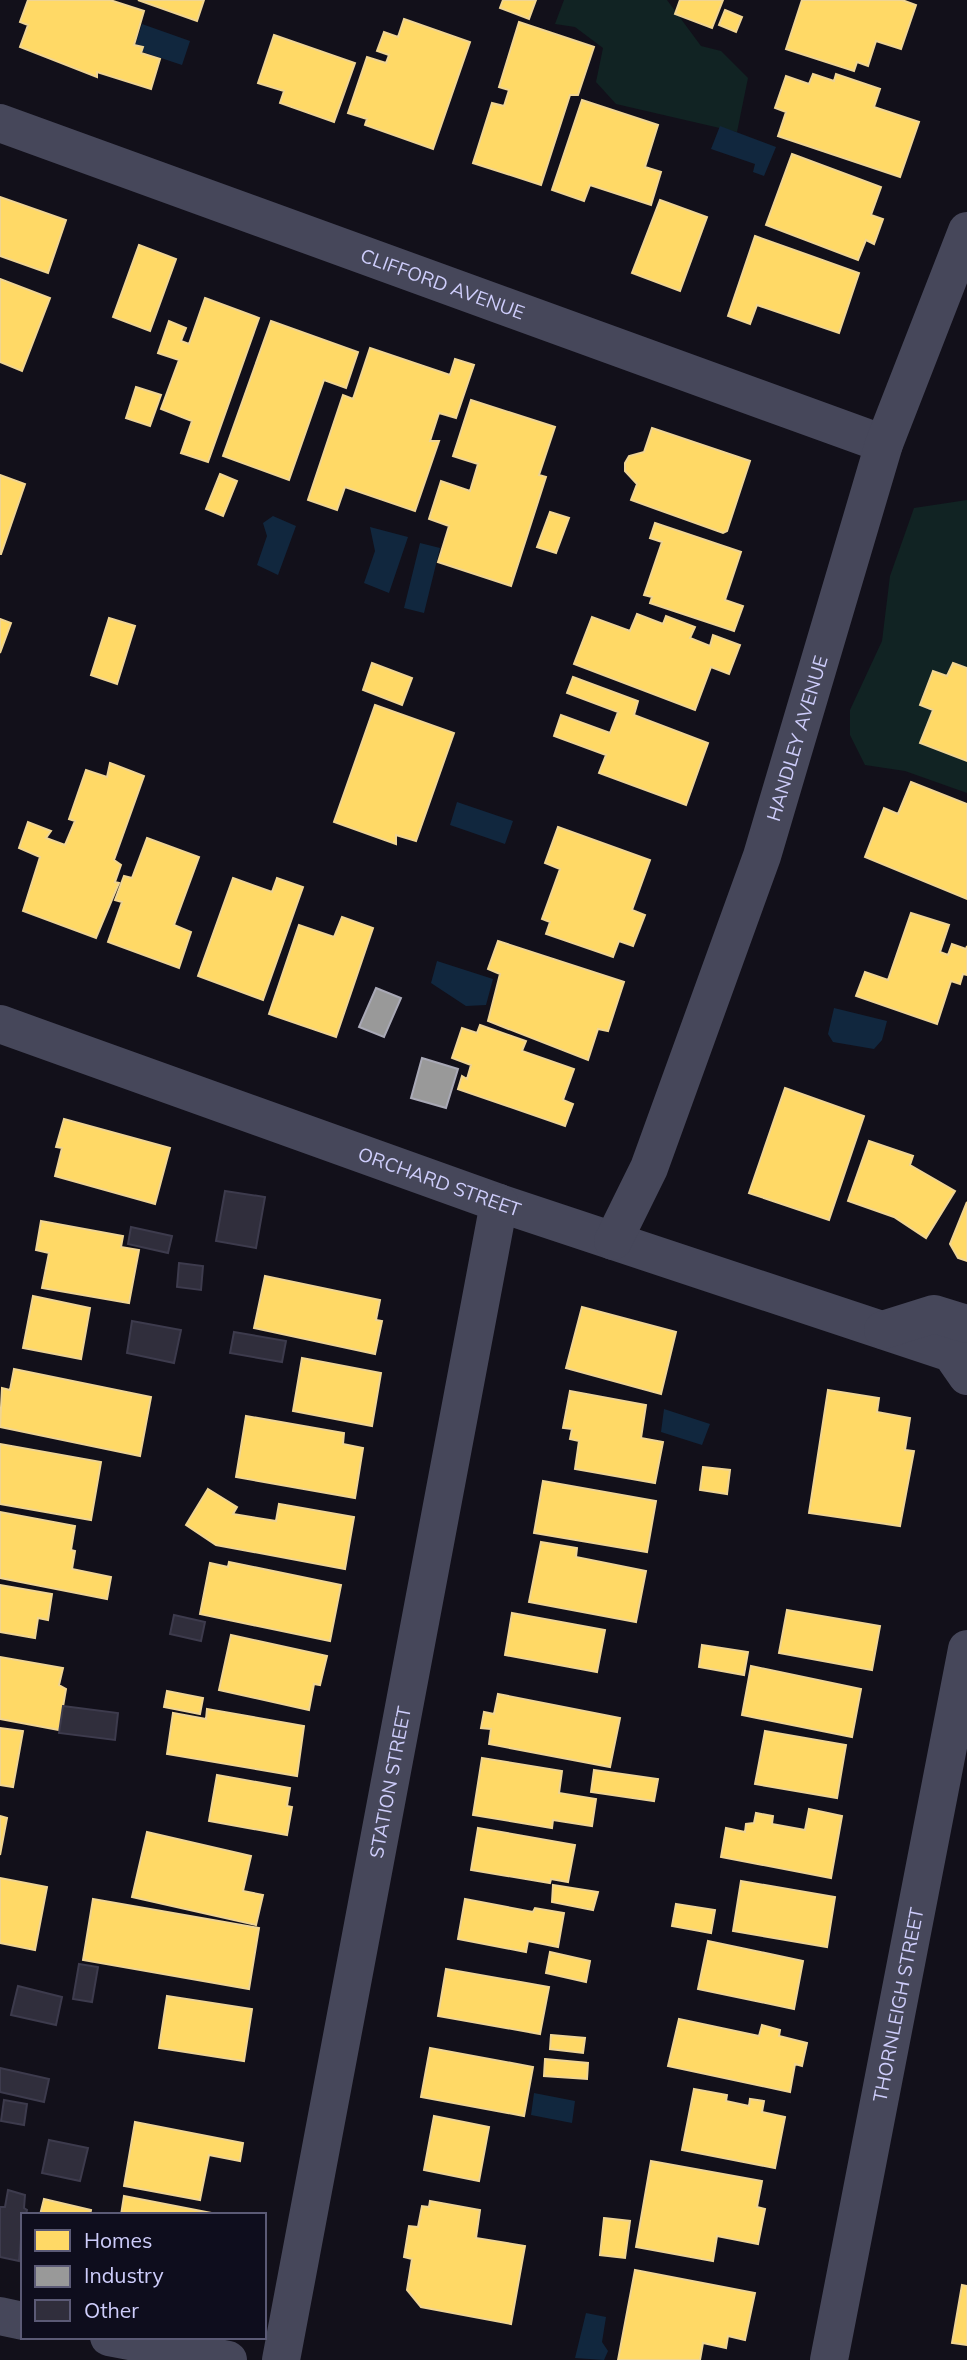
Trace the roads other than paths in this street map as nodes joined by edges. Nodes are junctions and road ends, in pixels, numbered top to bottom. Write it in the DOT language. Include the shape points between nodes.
graph roads {
  1 [pos="0,123"];
  2 [pos="967,230"];
  3 [pos="884,444"];
  4 [pos="0,1024"];
  5 [pos="499,1203"];
  6 [pos="613,1241"];
  7 [pos="967,1324"];
  8 [pos="883,1330"];
  9 [pos="967,1376"];
  10 [pos="967,1648"];
  11 [pos="0,2316"];
  12 [pos="21,2321"];
  13 [pos="119,2339"];
  14 [pos="228,2360"];
  15 [pos="281,2360"];
  16 [pos="829,2360"];
  1 -- 3 [label="street, CLIFFORD AVENUE"];
  2 -- 3 [label="street, HANDLEY AVENUE"];
  3 -- 6 [label="street, HANDLEY AVENUE" via="762,856 649,1168"];
  4 -- 5 [label="street, ORCHARD STREET"];
  5 -- 6 [label="street, ORCHARD STREET"];
  5 -- 15 [label="street, STATION STREET"];
  6 -- 8 [label="street, ORCHARD STREET"];
  7 -- 8 [label="street" via="934,1314"];
  8 -- 9 [label="street, ORCHARD STREET" via="951,1353"];
  10 -- 16 [label="street, THORNLEIGH STREET"];
  11 -- 12 [label="street"];
  13 -- 14 [label="street"];
}
